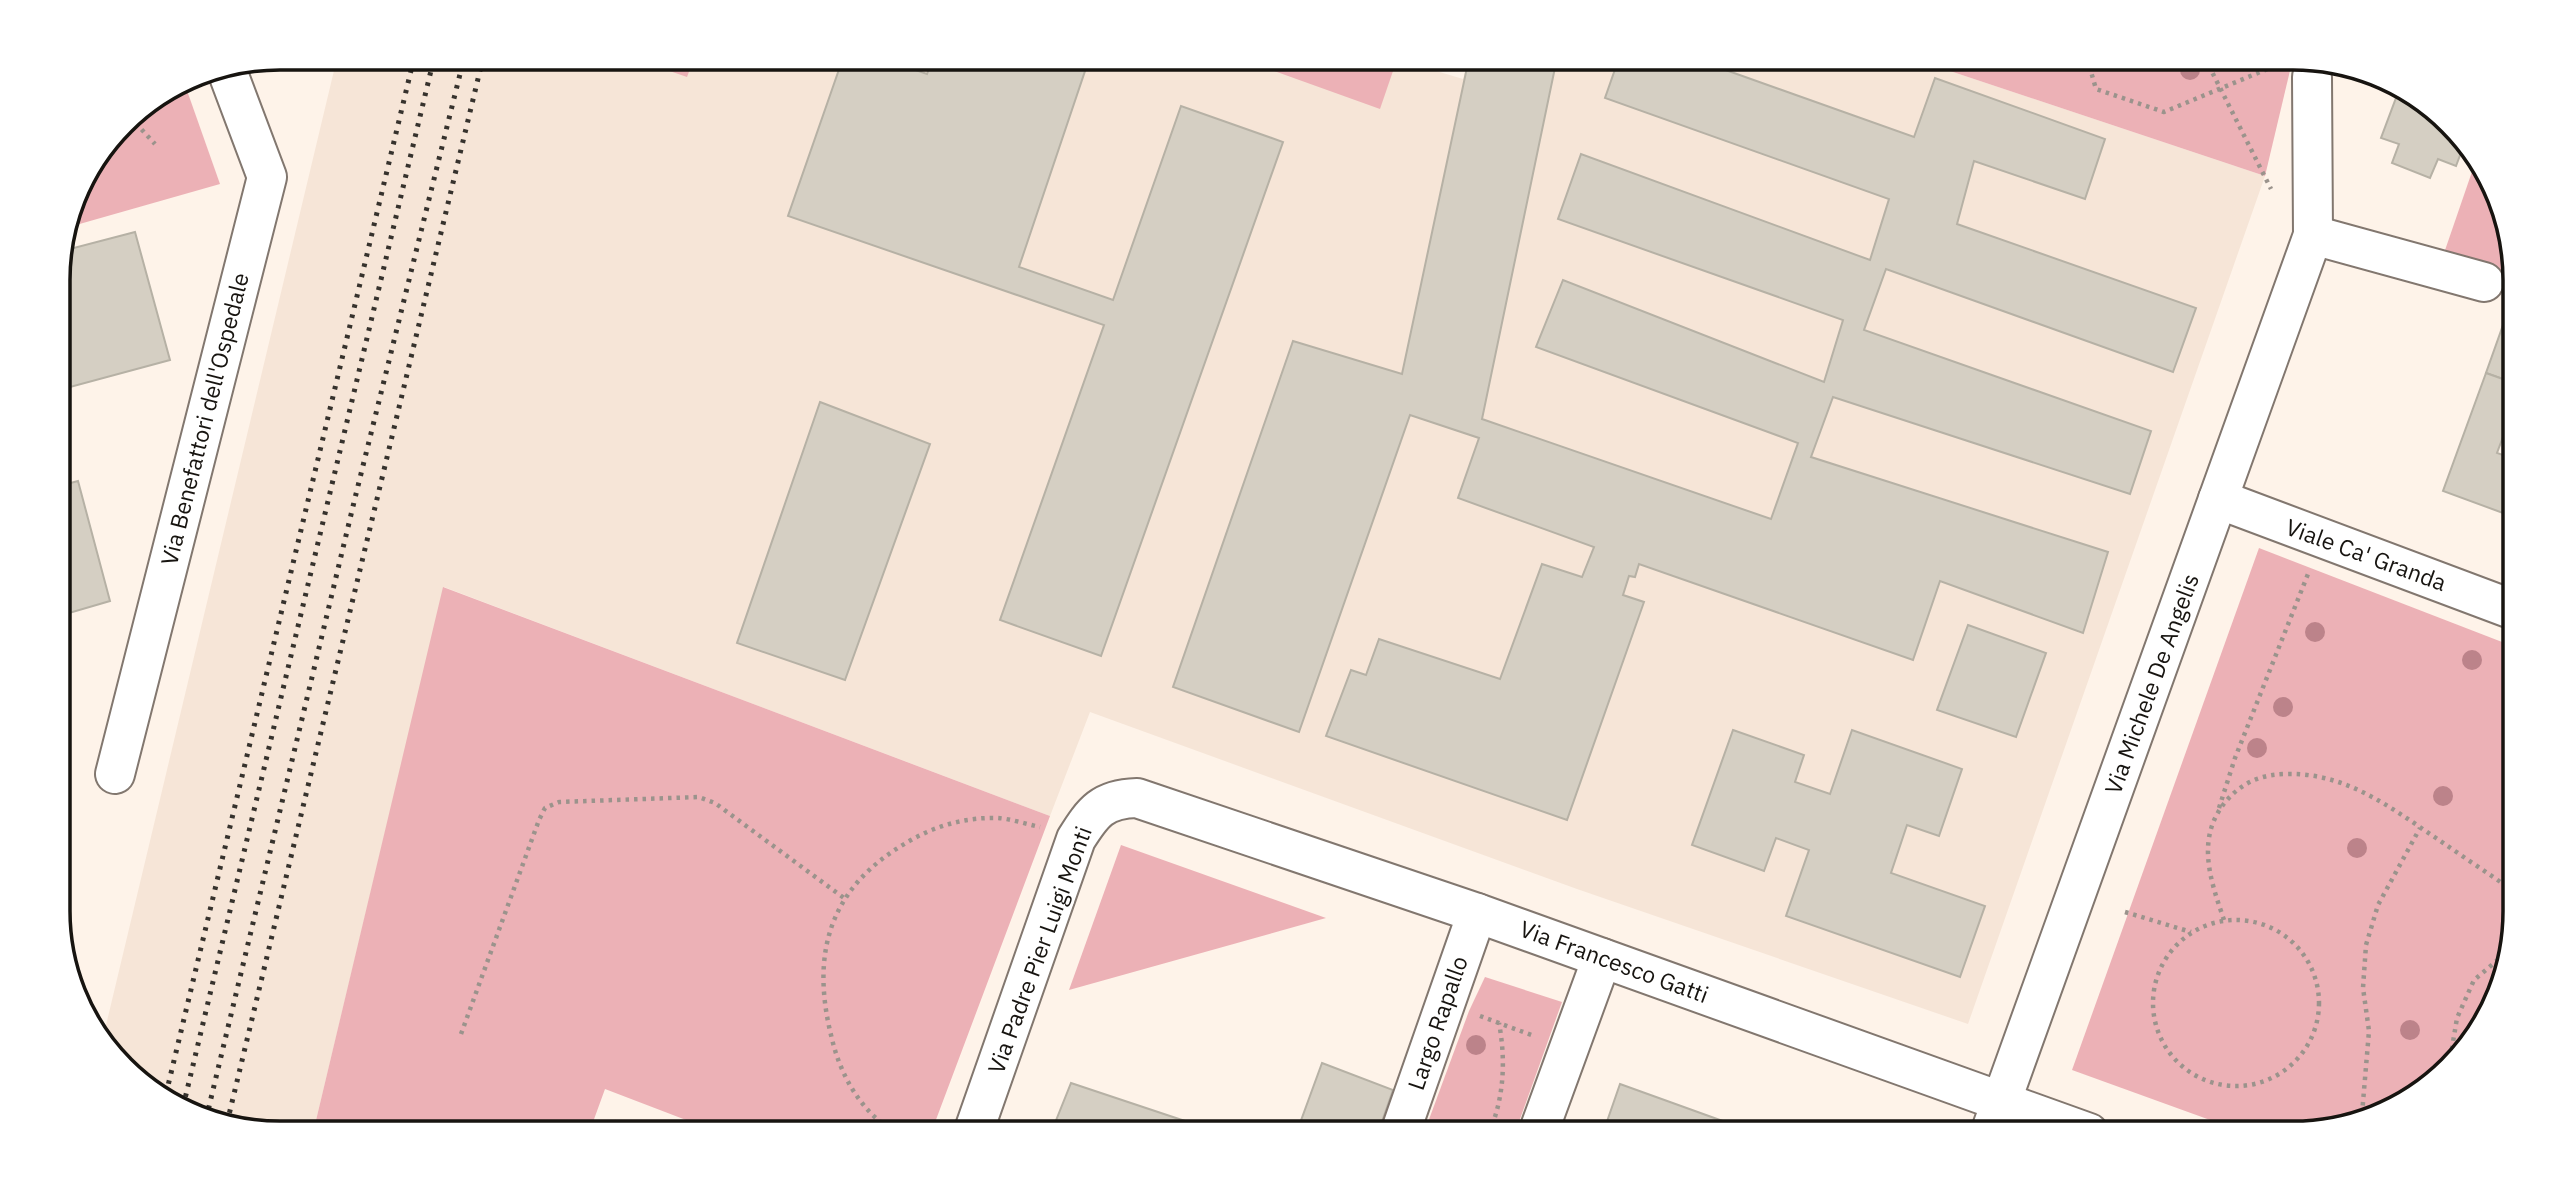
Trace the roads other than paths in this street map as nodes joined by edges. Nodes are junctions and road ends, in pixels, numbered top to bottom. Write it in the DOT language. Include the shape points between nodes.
graph roads {
  1 [pos="2296,70"];
  2 [pos="229,76"];
  3 [pos="2313,235"];
  4 [pos="2484,282"];
  5 [pos="2218,499"];
  6 [pos="2503,606"];
  7 [pos="115,774"];
  8 [pos="1137,798"];
  9 [pos="1477,913"];
  10 [pos="1602,958"];
  11 [pos="1996,1117"];
  12 [pos="976,1121"];
  13 [pos="1404,1121"];
  14 [pos="1542,1121"];
  15 [pos="2019,1121"];
  1 -- 3 [label="street, Via Michele De Angelis"];
  2 -- 7 [label="street, Via Benefattori dell'Ospedale" via="267,177"];
  3 -- 4 [label="street"];
  3 -- 5 [label="street, Via Michele De Angelis"];
  5 -- 6 [label="street, Viale Ca' Granda"];
  5 -- 11 [label="street, Via Michele De Angelis"];
  8 -- 9 [label="street, Via Francesco Gatti"];
  8 -- 12 [label="street, Via Padre Pier Luigi Monti" via="1119,799 1092,813 1076,839"];
  9 -- 10 [label="street, Via Francesco Gatti"];
  9 -- 13 [label="street, Largo Rapallo"];
  10 -- 11 [label="street, Via Francesco Gatti"];
  10 -- 14 [label="street"];
  11 -- 15 [label="street, Via Francesco Gatti"];
}
